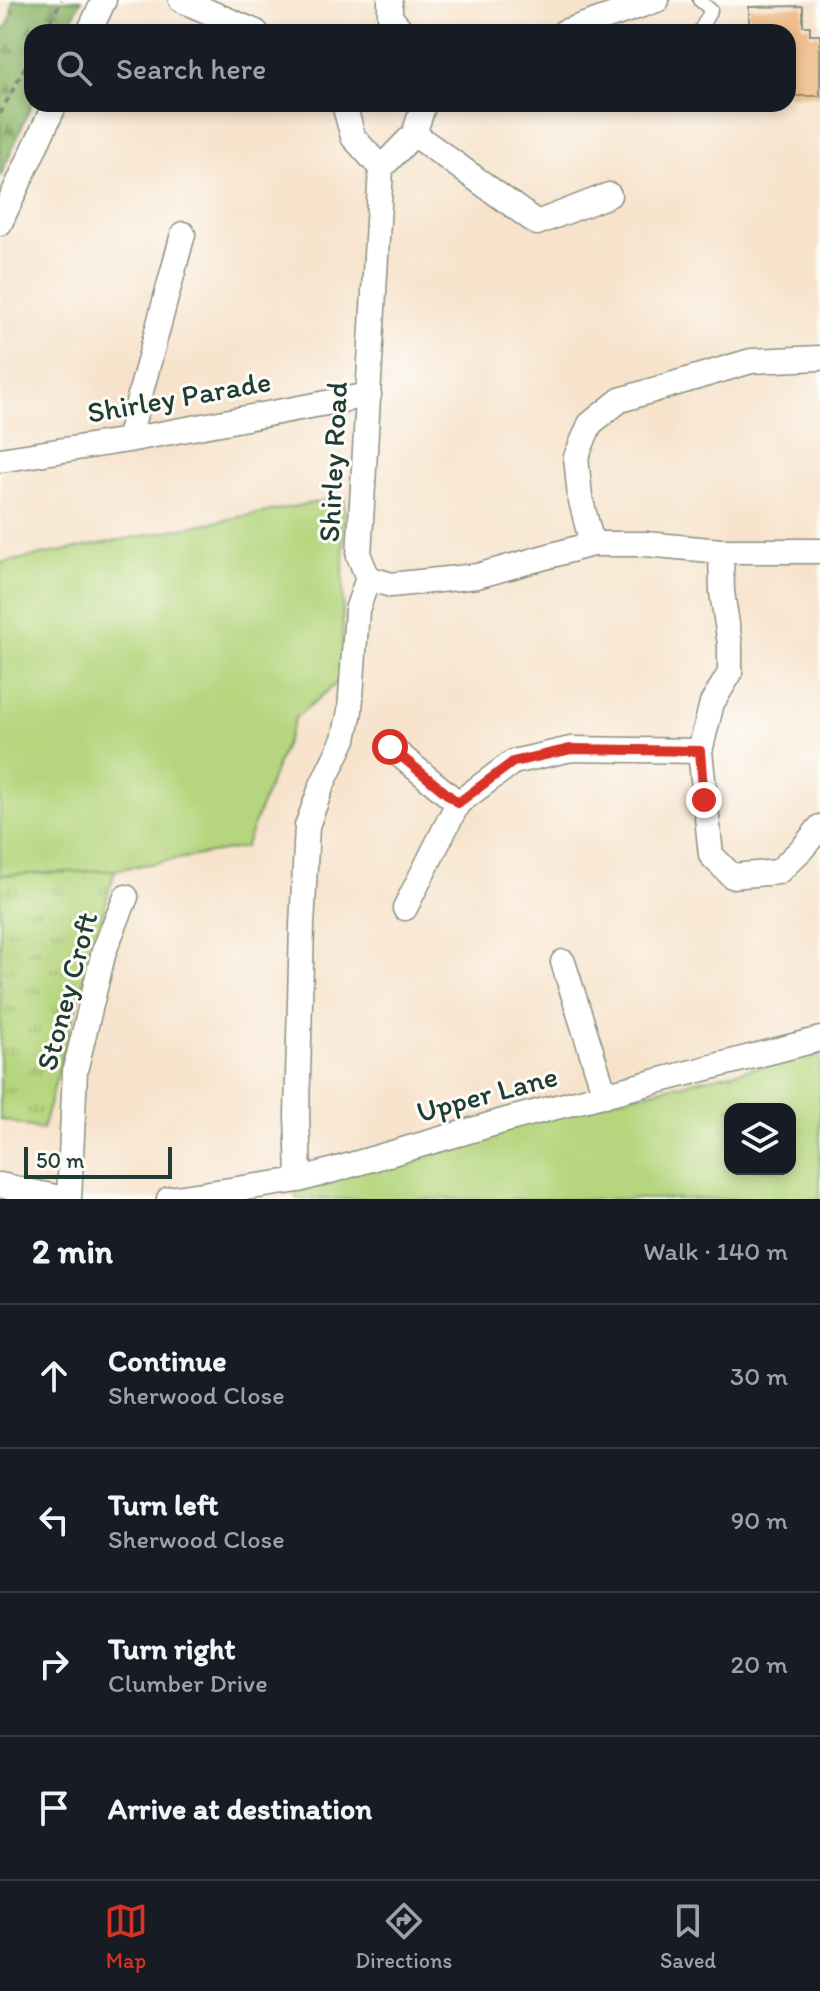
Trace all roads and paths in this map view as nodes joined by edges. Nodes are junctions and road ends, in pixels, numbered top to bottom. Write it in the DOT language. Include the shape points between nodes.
graph roads {
  1 [pos="62,0"];
  2 [pos="104,0"];
  3 [pos="181,0"];
  4 [pos="657,0"];
  5 [pos="699,0"];
  6 [pos="48,24"];
  7 [pos="93,24"];
  8 [pos="237,24"];
  9 [pos="587,24"];
  10 [pos="703,24"];
  11 [pos="24,69"];
  12 [pos="51,112"];
  13 [pos="346,112"];
  14 [pos="421,112"];
  15 [pos="0,114"];
  16 [pos="414,134"];
  17 [pos="381,168"];
  18 [pos="609,195"];
  19 [pos="0,223"];
  20 [pos="183,234"];
  21 [pos="820,358"];
  22 [pos="369,395"];
  23 [pos="128,440"];
  24 [pos="0,460"];
  25 [pos="592,544"];
  26 [pos="721,551"];
  27 [pos="820,551"];
  28 [pos="368,578"];
  29 [pos="390,747"];
  30 [pos="700,751"];
  31 [pos="458,803"];
  32 [pos="820,827"];
  33 [pos="126,897"];
  34 [pos="405,908"];
  35 [pos="563,962"];
  36 [pos="820,1039"];
  37 [pos="605,1095"];
  38 [pos="299,1180"];
  39 [pos="0,1185"];
  40 [pos="0,1193"];
  41 [pos="6,1199"];
  42 [pos="66,1199"];
  43 [pos="169,1199"];
  1 -- 6 [label="path"];
  2 -- 7 [label="street"];
  3 -- 8 [label="street"];
  4 -- 9 [label="street"];
  5 -- 10 [label="lane" via="711,10"];
  11 -- 15 [label="path"];
  12 -- 19 [label="street"];
  13 -- 17 [label="street" via="353,137"];
  14 -- 16 [label="street"];
  16 -- 17 [label="street"];
  16 -- 18 [label="street" via="537,223"];
  17 -- 22 [label="street, Shirley Road"];
  20 -- 23 [label="street"];
  21 -- 25 [label="street" via="736,365 620,400 590,424 576,457"];
  22 -- 23 [label="street, Shirley Parade"];
  22 -- 28 [label="street, Shirley Road" via="359,556"];
  23 -- 24 [label="street, Shirley Parade"];
  25 -- 26 [label="street"];
  25 -- 28 [label="street" via="477,576 391,585"];
  26 -- 27 [label="street"];
  26 -- 30 [label="street" via="730,673 712,703"];
  28 -- 38 [label="street, Shirley Road" via="357,610 344,739 307,826"];
  29 -- 31 [label="street"];
  30 -- 31 [label="street" via="571,749 513,762"];
  30 -- 32 [label="street" via="711,855 732,876 778,872"];
  31 -- 34 [label="street"];
  33 -- 42 [label="street, Stoney Croft" via="104,951 75,1071"];
  35 -- 37 [label="street"];
  36 -- 37 [label="street, Upper Lane"];
  37 -- 38 [label="street, Upper Lane"];
  38 -- 43 [label="street, Upper Lane"];
  39 -- 42 [label="street"];
  40 -- 41 [label="street"];
}
